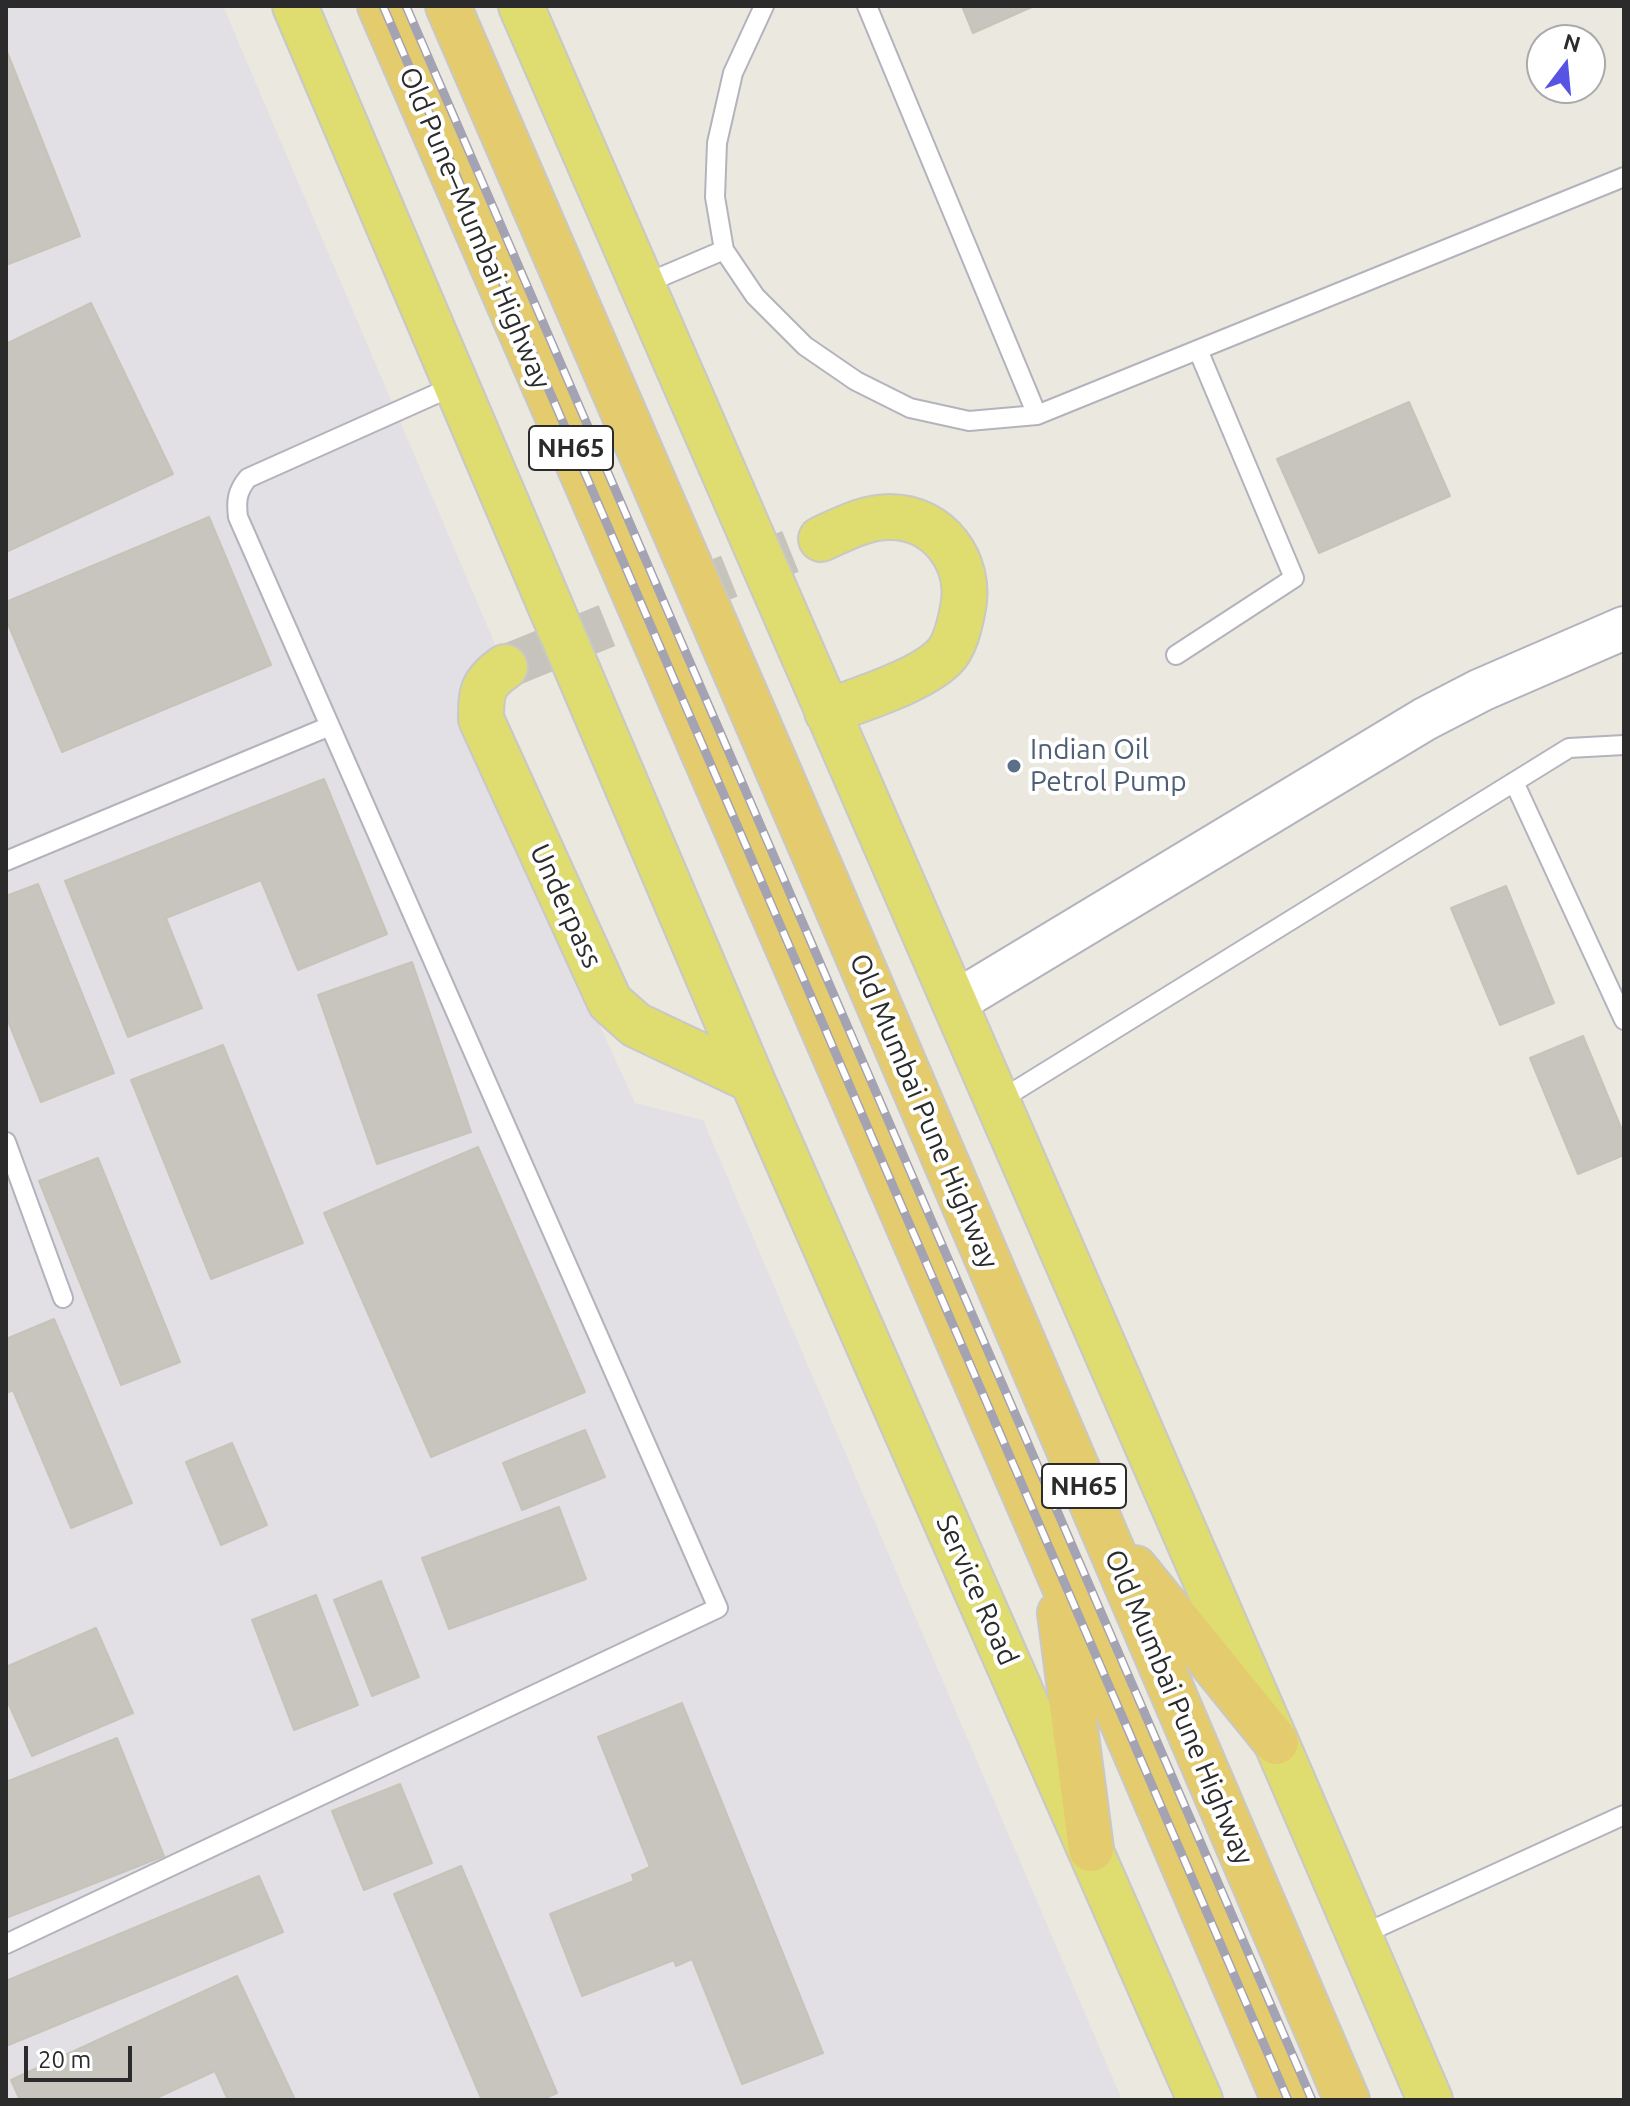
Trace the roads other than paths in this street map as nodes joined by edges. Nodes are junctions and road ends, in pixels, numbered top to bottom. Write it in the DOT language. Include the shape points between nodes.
graph roads {
  1 [pos="295,6"];
  2 [pos="380,6"];
  3 [pos="448,6"];
  4 [pos="521,6"];
  5 [pos="764,6"];
  6 [pos="867,6"];
  7 [pos="1624,177"];
  8 [pos="724,250"];
  9 [pos="642,285"];
  10 [pos="1198,350"];
  11 [pos="456,385"];
  12 [pos="1037,415"];
  13 [pos="821,539"];
  14 [pos="1624,628"];
  15 [pos="1176,655"];
  16 [pos="505,667"];
  17 [pos="827,712"];
  18 [pos="330,726"];
  19 [pos="1624,745"];
  20 [pos="1514,782"];
  21 [pos="6,861"];
  22 [pos="762,890"];
  23 [pos="954,1003"];
  24 [pos="1624,1020"];
  25 [pos="752,1080"];
  26 [pos="997,1102"];
  27 [pos="6,1142"];
  28 [pos="63,1298"];
  29 [pos="1103,1529"];
  30 [pos="1052,1557"];
  31 [pos="1276,1742"];
  32 [pos="1624,1815"];
  33 [pos="1091,1849"];
  34 [pos="1359,1936"];
  35 [pos="6,1944"];
  36 [pos="1200,2100"];
  37 [pos="1284,2100"];
  38 [pos="1347,2100"];
  39 [pos="1430,2100"];
  1 -- 11 [label="main road, Service Road"];
  2 -- 22 [label="highway, Old Pune–Mumbai Highway / NH65"];
  3 -- 29 [label="highway, Old Mumbai Pune Highway / NH65"];
  4 -- 9 [label="main road"];
  5 -- 8 [label="lane" via="733,73 717,143 715,197"];
  6 -- 12 [label="lane"];
  7 -- 10 [label="lane"];
  8 -- 9 [label="lane"];
  8 -- 12 [label="lane" via="755,296 805,346 856,381 910,408 969,421"];
  9 -- 17 [label="main road"];
  10 -- 12 [label="lane"];
  10 -- 15 [label="lane" via="1294,578"];
  11 -- 18 [label="lane" via="248,478 240,487 238,517"];
  11 -- 25 [label="main road, Service Road"];
  13 -- 17 [label="main road" via="858,522 891,517 924,525 947,541 963,569 965,595 960,626 946,656 925,672"];
  14 -- 23 [label="street" via="1425,719"];
  16 -- 25 [label="main road, Underpass" via="489,678 481,695 481,719 610,1002 636,1025"];
  17 -- 23 [label="main road"];
  18 -- 21 [label="lane"];
  18 -- 35 [label="lane" via="718,1608"];
  19 -- 20 [label="lane" via="1569,748"];
  20 -- 24 [label="lane"];
  20 -- 26 [label="lane"];
  22 -- 30 [label="highway, Old Mumbai Pune Highway / NH65"];
  23 -- 26 [label="main road"];
  25 -- 33 [label="main road, Service Road"];
  26 -- 31 [label="main road"];
  27 -- 28 [label="lane"];
  29 -- 31 [label="highway"];
  29 -- 38 [label="highway, Old Mumbai Pune Highway / NH65"];
  30 -- 33 [label="highway"];
  30 -- 37 [label="highway, Old Mumbai Pune Highway / NH65"];
  31 -- 34 [label="main road"];
  32 -- 34 [label="lane"];
  33 -- 36 [label="main road, Service Road"];
  34 -- 39 [label="main road"];
}
